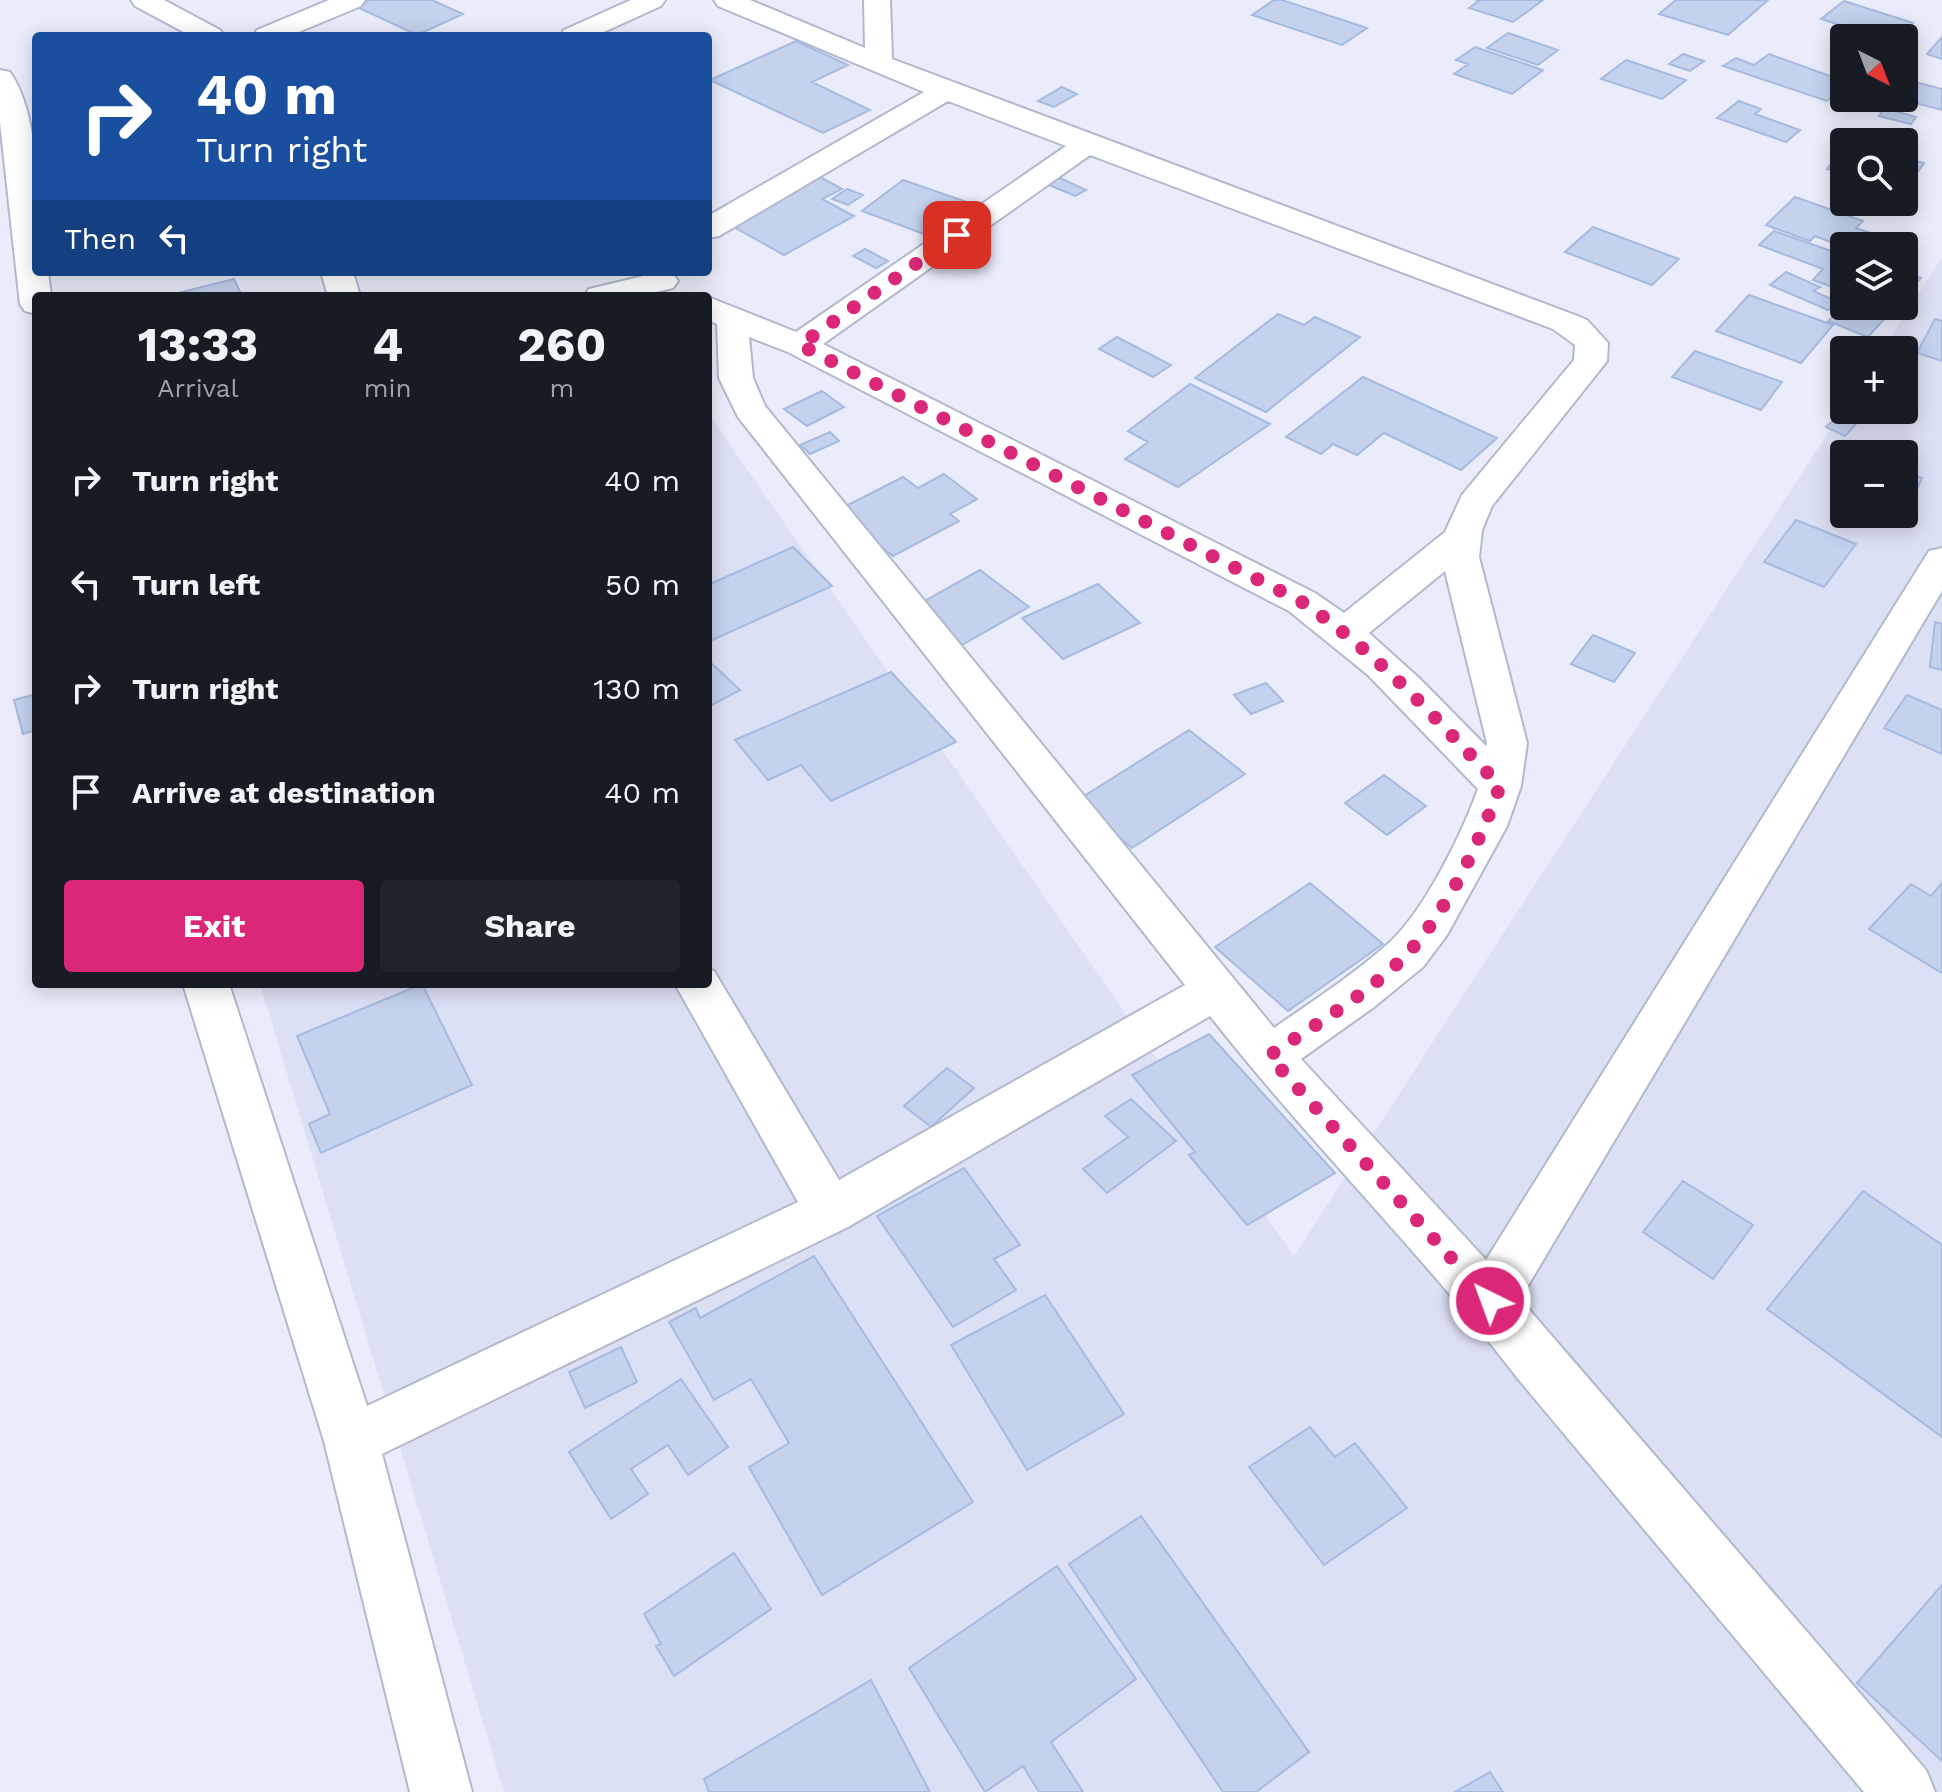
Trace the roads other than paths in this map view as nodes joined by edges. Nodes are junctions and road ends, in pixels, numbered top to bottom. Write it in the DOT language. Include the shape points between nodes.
graph roads {
  1 [pos="144,0"];
  2 [pos="352,0"];
  3 [pos="652,0"];
  4 [pos="727,0"];
  5 [pos="877,0"];
  6 [pos="204,32"];
  7 [pos="276,32"];
  8 [pos="582,32"];
  9 [pos="879,63"];
  10 [pos="0,78"];
  11 [pos="946,91"];
  12 [pos="24,109"];
  13 [pos="1087,144"];
  14 [pos="712,227"];
  15 [pos="32,239"];
  16 [pos="667,283"];
  17 [pos="621,292"];
  18 [pos="720,314"];
  19 [pos="800,345"];
  20 [pos="1464,536"];
  21 [pos="1942,560"];
  22 [pos="1345,632"];
  23 [pos="1500,786"];
  24 [pos="207,988"];
  25 [pos="700,988"];
  26 [pos="1215,990"];
  27 [pos="1269,1056"];
  28 [pos="830,1211"];
  29 [pos="1490,1301"];
  30 [pos="351,1441"];
  31 [pos="441,1792"];
  32 [pos="1904,1792"];
  1 -- 6 [label="street"];
  2 -- 7 [label="street"];
  3 -- 8 [label="street"];
  4 -- 9 [label="street"];
  5 -- 9 [label="street"];
  9 -- 11 [label="street"];
  10 -- 12 [label="street"];
  11 -- 13 [label="street"];
  11 -- 14 [label="street"];
  12 -- 15 [label="street"];
  13 -- 19 [label="street"];
  13 -- 20 [label="street" via="1564,322 1586,336 1592,343 1590,361 1475,503"];
  16 -- 17 [label="street"];
  18 -- 19 [label="street"];
  18 -- 26 [label="street" via="737,390 750,410"];
  19 -- 22 [label="street" via="1302,602"];
  20 -- 22 [label="street"];
  20 -- 23 [label="street" via="1460,557 1507,743"];
  21 -- 29 [label="street"];
  22 -- 23 [label="street" via="1404,684"];
  23 -- 27 [label="street" via="1486,826 1431,923 1407,954"];
  24 -- 30 [label="street"];
  25 -- 28 [label="street"];
  26 -- 27 [label="street"];
  26 -- 28 [label="street"];
  27 -- 29 [label="street"];
  28 -- 30 [label="street"];
  29 -- 32 [label="street"];
  30 -- 31 [label="street"];
}
